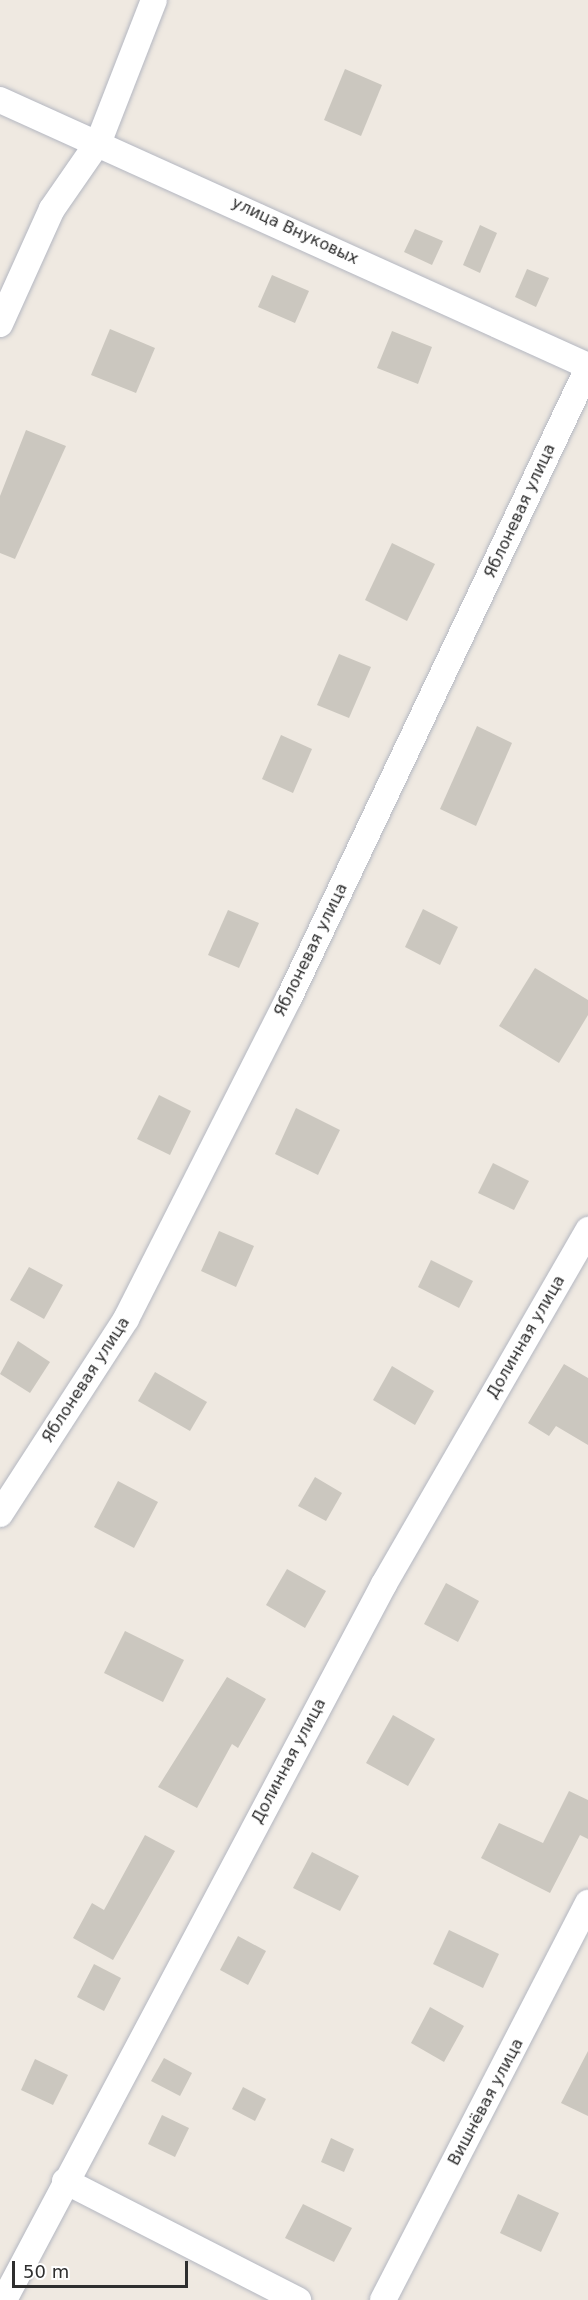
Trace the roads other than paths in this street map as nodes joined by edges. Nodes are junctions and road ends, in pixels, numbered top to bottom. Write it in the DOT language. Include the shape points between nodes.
graph roads {
  1 [pos="154,0"];
  2 [pos="0,99"];
  3 [pos="99,141"];
  4 [pos="0,324"];
  5 [pos="588,367"];
  6 [pos="588,1230"];
  7 [pos="0,1514"];
  8 [pos="588,1903"];
  9 [pos="65,2181"];
  10 [pos="4,2300"];
  11 [pos="298,2300"];
  12 [pos="383,2300"];
  1 -- 3 [label="street"];
  2 -- 3 [label="street, улица Внуковых"];
  3 -- 4 [label="street" via="52,209"];
  3 -- 5 [label="street, улица Внуковых"];
  5 -- 7 [label="street, Яблоневая улица" via="289,998 126,1319"];
  6 -- 9 [label="street, Долинная улица" via="384,1584"];
  8 -- 12 [label="street, Вишнёвая улица"];
  9 -- 10 [label="street, Долинная улица"];
  9 -- 11 [label="street"];
}
